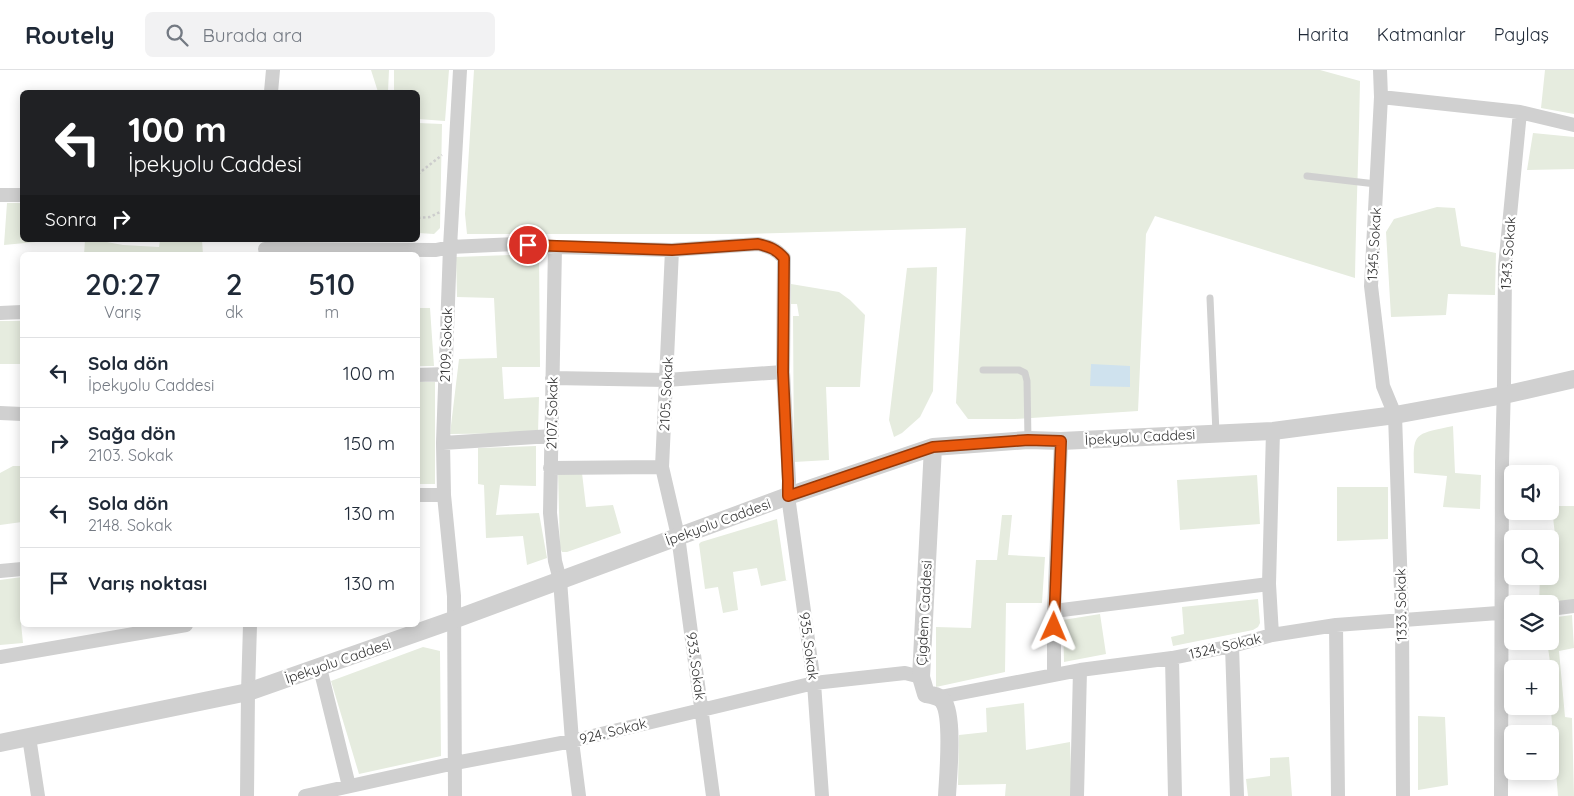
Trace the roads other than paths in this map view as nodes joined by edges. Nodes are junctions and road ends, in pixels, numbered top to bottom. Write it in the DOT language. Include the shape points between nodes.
graph roads {
  1 [pos="273,70"];
  2 [pos="460,70"];
  3 [pos="1380,70"];
  4 [pos="271,90"];
  5 [pos="1381,97"];
  6 [pos="1520,112"];
  7 [pos="1574,125"];
  8 [pos="1307,176"];
  9 [pos="1376,184"];
  10 [pos="0,195"];
  11 [pos="20,196"];
  12 [pos="555,246"];
  13 [pos="450,247"];
  14 [pos="265,248"];
  15 [pos="672,250"];
  16 [pos="1210,298"];
  17 [pos="20,312"];
  18 [pos="0,313"];
  19 [pos="983,370"];
  20 [pos="783,372"];
  21 [pos="445,374"];
  22 [pos="420,375"];
  23 [pos="552,378"];
  24 [pos="1574,379"];
  25 [pos="666,380"];
  26 [pos="1504,395"];
  27 [pos="0,413"];
  28 [pos="20,414"];
  29 [pos="1395,415"];
  30 [pos="1273,431"];
  31 [pos="1216,434"];
  32 [pos="552,436"];
  33 [pos="1028,440"];
  34 [pos="1061,441"];
  35 [pos="443,443"];
  36 [pos="933,447"];
  37 [pos="662,467"];
  38 [pos="550,468"];
  39 [pos="420,495"];
  40 [pos="444,495"];
  41 [pos="788,496"];
  42 [pos="678,536"];
  43 [pos="20,569"];
  44 [pos="0,571"];
  45 [pos="560,580"];
  46 [pos="1270,584"];
  47 [pos="1506,595"];
  48 [pos="1574,606"];
  49 [pos="1559,607"];
  50 [pos="1054,611"];
  51 [pos="1504,612"];
  52 [pos="453,620"];
  53 [pos="1402,620"];
  54 [pos="1336,625"];
  55 [pos="175,627"];
  56 [pos="250,627"];
  57 [pos="1272,635"];
  58 [pos="1232,646"];
  59 [pos="1506,650"];
  60 [pos="0,658"];
  61 [pos="1172,658"];
  62 [pos="320,668"];
  63 [pos="1080,670"];
  64 [pos="1054,674"];
  65 [pos="921,677"];
  66 [pos="814,683"];
  67 [pos="248,692"];
  68 [pos="940,697"];
  69 [pos="702,709"];
  70 [pos="29,737"];
  71 [pos="572,741"];
  72 [pos="0,743"];
  73 [pos="455,763"];
  74 [pos="349,786"];
  75 [pos="38,796"];
  76 [pos="247,796"];
  77 [pos="306,796"];
  78 [pos="456,796"];
  79 [pos="579,796"];
  80 [pos="713,796"];
  81 [pos="822,796"];
  82 [pos="947,796"];
  83 [pos="1078,796"];
  84 [pos="1175,796"];
  85 [pos="1237,796"];
  86 [pos="1338,796"];
  87 [pos="1403,796"];
  88 [pos="1501,796"];
  1 -- 4 [label="street"];
  2 -- 13 [label="street, 2109. Sokak"];
  3 -- 5 [label="street, 1345. Sokak"];
  5 -- 6 [label="street"];
  5 -- 9 [label="street, 1345. Sokak"];
  6 -- 7 [label="street"];
  6 -- 26 [label="street, 1343. Sokak" via="1505,266"];
  8 -- 9 [label="lane"];
  9 -- 29 [label="street, 1345. Sokak" via="1371,286 1383,386"];
  10 -- 11 [label="street"];
  12 -- 13 [label="street"];
  12 -- 15 [label="street"];
  12 -- 23 [label="street, 2107. Sokak"];
  13 -- 14 [label="street" via="436,250"];
  13 -- 21 [label="street, 2109. Sokak"];
  15 -- 20 [label="street, 935. Sokak" via="758,244 772,247 784,258"];
  15 -- 25 [label="street, 2105. Sokak"];
  16 -- 31 [label="lane"];
  17 -- 18 [label="street"];
  19 -- 33 [label="lane" via="1019,370 1025,373"];
  20 -- 25 [label="street"];
  20 -- 41 [label="street, 935. Sokak"];
  21 -- 22 [label="street"];
  21 -- 35 [label="street, 2109. Sokak"];
  23 -- 25 [label="street"];
  23 -- 32 [label="street, 2107. Sokak"];
  24 -- 26 [label="street, İpekyolu Caddesi"];
  25 -- 37 [label="street, 2105. Sokak"];
  26 -- 29 [label="street, İpekyolu Caddesi"];
  26 -- 47 [label="street, 1343. Sokak" via="1502,464"];
  27 -- 28 [label="street"];
  29 -- 30 [label="street, İpekyolu Caddesi"];
  29 -- 53 [label="street, 1333. Sokak"];
  30 -- 31 [label="street, İpekyolu Caddesi"];
  30 -- 46 [label="street"];
  31 -- 34 [label="street, İpekyolu Caddesi"];
  32 -- 35 [label="street"];
  32 -- 38 [label="street, 2107. Sokak"];
  33 -- 34 [label="street, İpekyolu Caddesi"];
  33 -- 36 [label="street, İpekyolu Caddesi"];
  34 -- 50 [label="street"];
  35 -- 40 [label="street, 2109. Sokak"];
  36 -- 41 [label="street, İpekyolu Caddesi"];
  36 -- 65 [label="street, Çigdem Caddesi"];
  37 -- 38 [label="street"];
  37 -- 42 [label="street, 2105. Sokak"];
  38 -- 45 [label="street, 2107. Sokak" via="550,513"];
  39 -- 40 [label="street"];
  40 -- 52 [label="street, 2109. Sokak" via="454,596"];
  41 -- 42 [label="street, İpekyolu Caddesi"];
  41 -- 66 [label="street, 935. Sokak"];
  42 -- 45 [label="street, İpekyolu Caddesi"];
  42 -- 69 [label="street, 933. Sokak"];
  43 -- 44 [label="street"];
  45 -- 52 [label="street, İpekyolu Caddesi"];
  45 -- 71 [label="street, 2107. Sokak"];
  46 -- 50 [label="street"];
  46 -- 57 [label="street"];
  48 -- 49 [label="street"];
  50 -- 64 [label="street"];
  51 -- 53 [label="street, 1324. Sokak"];
  52 -- 62 [label="street, İpekyolu Caddesi"];
  52 -- 73 [label="street, 2109. Sokak"];
  53 -- 54 [label="street, 1324. Sokak"];
  53 -- 87 [label="street, 1333. Sokak"];
  54 -- 57 [label="street, 1324. Sokak"];
  54 -- 86 [label="street"];
  55 -- 60 [label="street"];
  56 -- 67 [label="street"];
  57 -- 58 [label="street, 1324. Sokak"];
  58 -- 61 [label="street, 1324. Sokak"];
  58 -- 85 [label="street"];
  59 -- 88 [label="street, 1343. Sokak"];
  61 -- 63 [label="street, 1324. Sokak"];
  61 -- 84 [label="street"];
  62 -- 67 [label="street, İpekyolu Caddesi"];
  62 -- 74 [label="street"];
  63 -- 64 [label="street, 1324. Sokak"];
  63 -- 83 [label="street"];
  64 -- 68 [label="street, 1324. Sokak"];
  65 -- 66 [label="street, 924. Sokak" via="905,673"];
  65 -- 68 [label="street, Çigdem Caddesi" via="926,694"];
  66 -- 69 [label="street, 924. Sokak"];
  66 -- 81 [label="street, 935. Sokak"];
  67 -- 70 [label="street, İpekyolu Caddesi"];
  67 -- 76 [label="street"];
  68 -- 82 [label="street" via="945,703 950,733"];
  69 -- 71 [label="street, 924. Sokak"];
  69 -- 80 [label="street, 933. Sokak"];
  70 -- 72 [label="street, İpekyolu Caddesi"];
  70 -- 75 [label="street"];
  71 -- 73 [label="street, 924. Sokak"];
  71 -- 79 [label="street, 2107. Sokak"];
  73 -- 74 [label="street, 924. Sokak"];
  73 -- 78 [label="street, 2109. Sokak"];
  74 -- 77 [label="street, 924. Sokak"];
}
